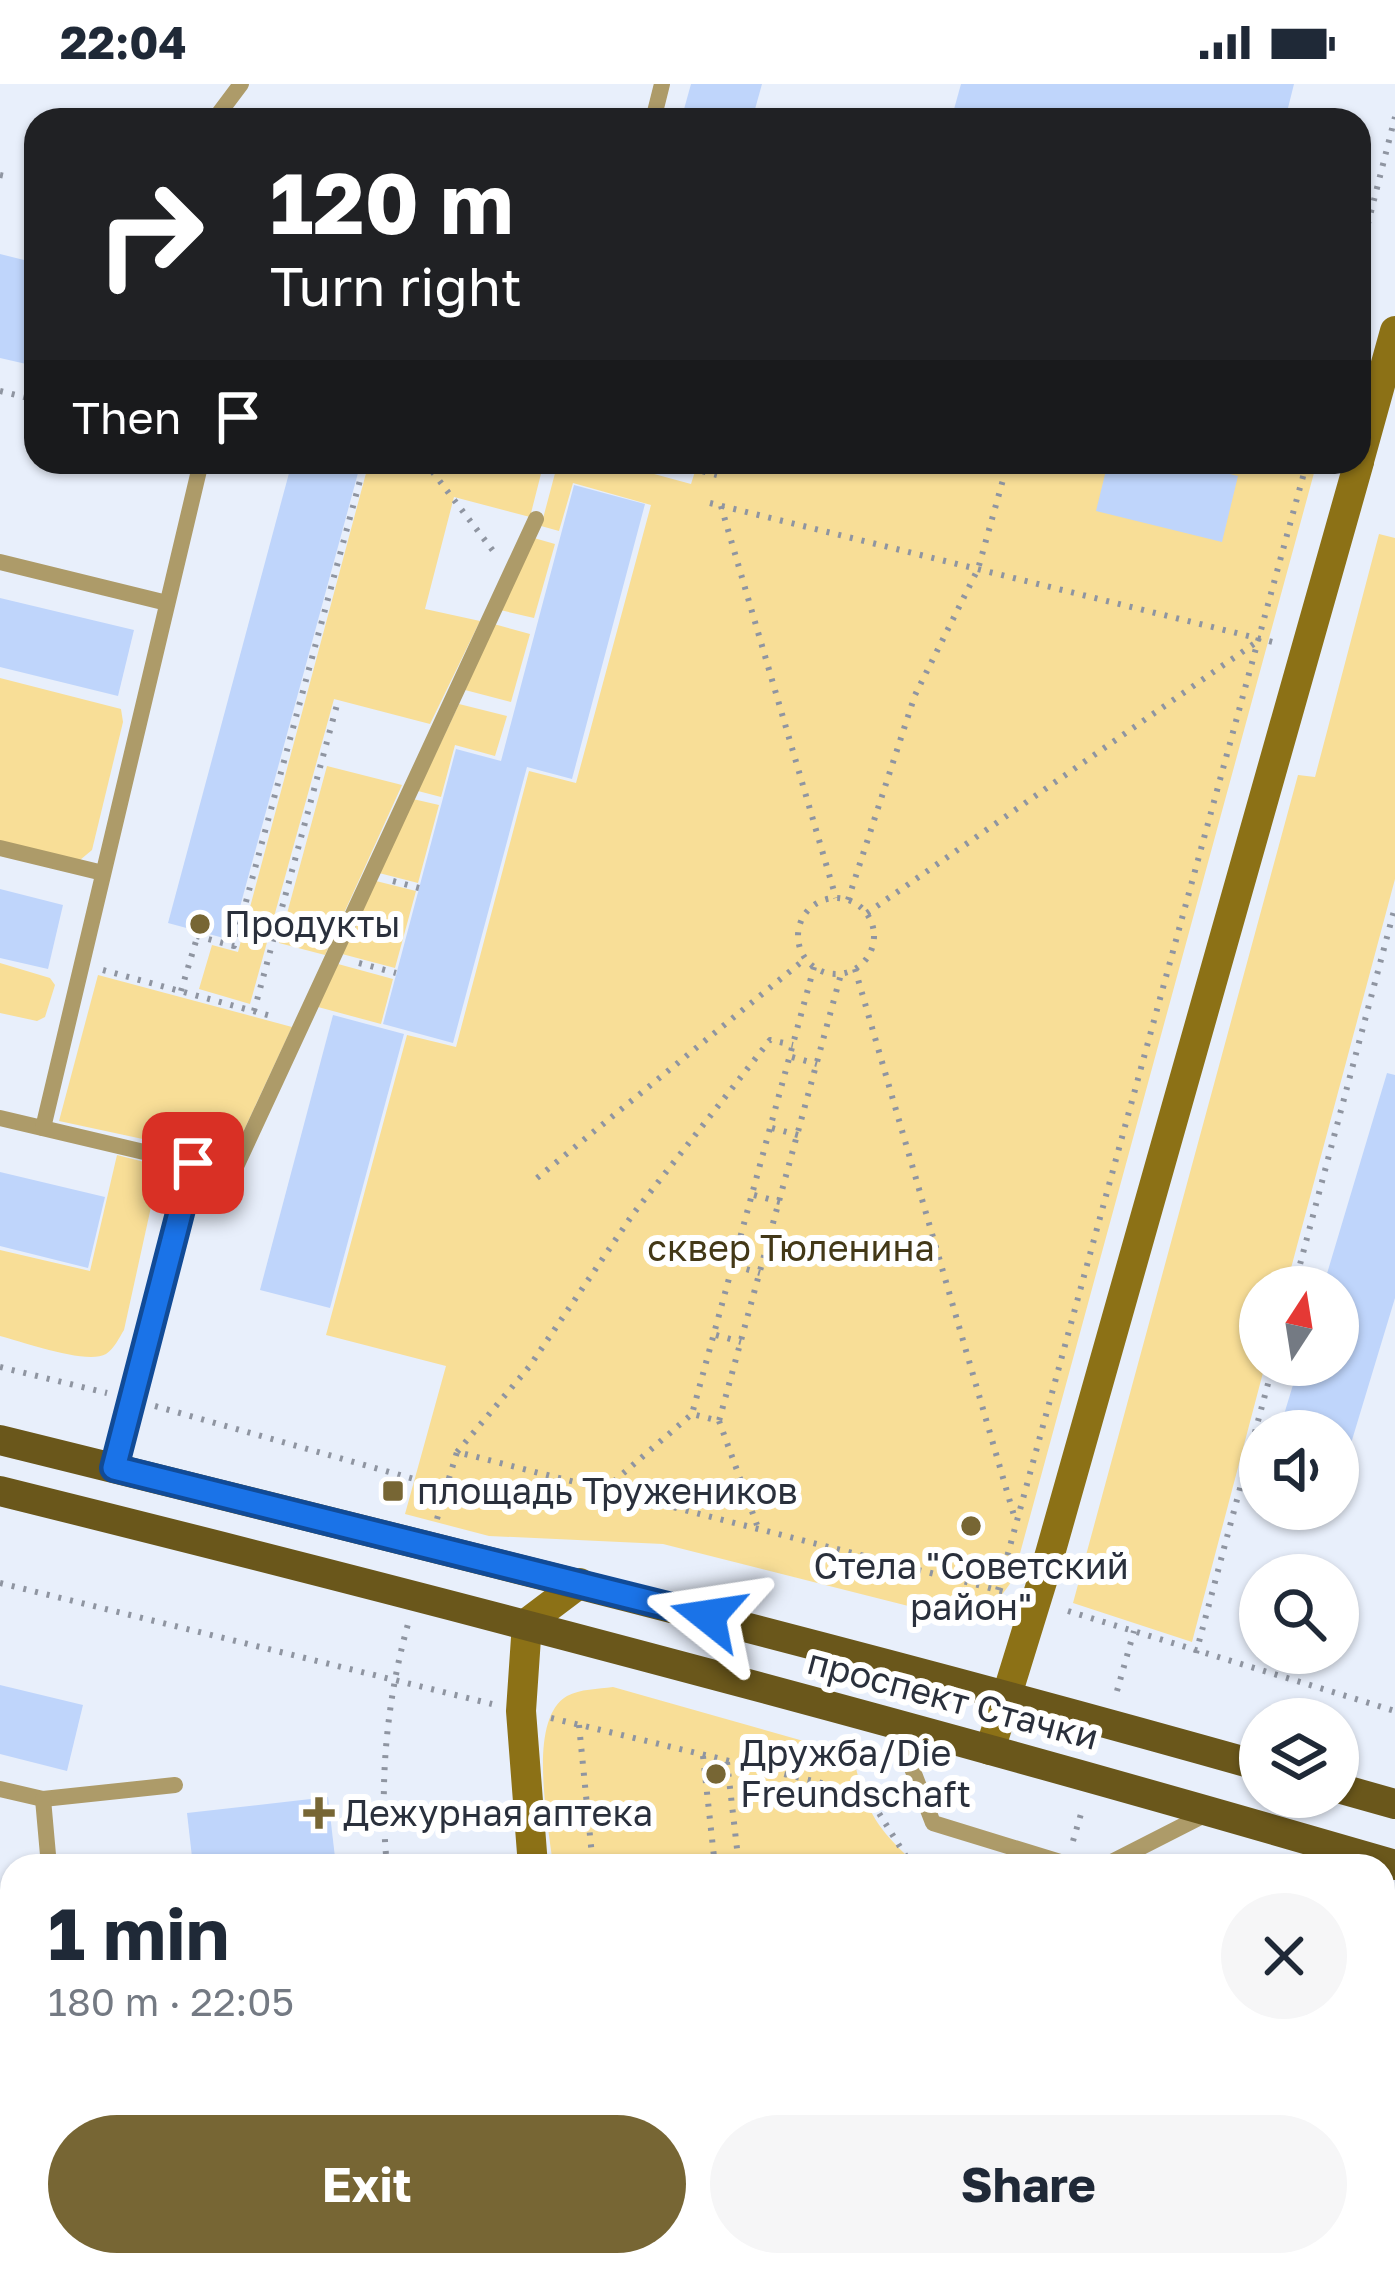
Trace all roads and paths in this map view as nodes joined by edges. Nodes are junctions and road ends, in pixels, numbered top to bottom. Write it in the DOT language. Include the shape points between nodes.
graph roads {
  1 [pos="1395,117"];
  2 [pos="0,175"];
  3 [pos="10,177"];
  4 [pos="1371,212"];
  5 [pos="1395,331"];
  6 [pos="1371,418"];
  7 [pos="198,474"];
  8 [pos="362,474"];
  9 [pos="434,474"];
  10 [pos="713,474"];
  11 [pos="1005,474"];
  12 [pos="1303,474"];
  13 [pos="1355,474"];
  14 [pos="717,475"];
  15 [pos="710,503"];
  16 [pos="722,506"];
  17 [pos="536,519"];
  18 [pos="0,562"];
  19 [pos="978,569"];
  20 [pos="511,574"];
  21 [pos="167,603"];
  22 [pos="1260,639"];
  23 [pos="1308,650"];
  24 [pos="338,701"];
  25 [pos="0,848"];
  26 [pos="104,873"];
  27 [pos="836,898"];
  28 [pos="848,900"];
  29 [pos="1395,907"];
  30 [pos="867,913"];
  31 [pos="333,956"];
  32 [pos="805,958"];
  33 [pos="82,964"];
  34 [pos="814,967"];
  35 [pos="855,969"];
  36 [pos="396,974"];
  37 [pos="841,974"];
  38 [pos="181,992"];
  39 [pos="254,1011"];
  40 [pos="302,1024"];
  41 [pos="793,1045"];
  42 [pos="790,1057"];
  43 [pos="817,1064"];
  44 [pos="0,1118"];
  45 [pos="43,1128"];
  46 [pos="771,1128"];
  47 [pos="798,1136"];
  48 [pos="193,1163"];
  49 [pos="538,1178"];
  50 [pos="752,1195"];
  51 [pos="780,1202"];
  52 [pos="733,1266"];
  53 [pos="1300,1266"];
  54 [pos="760,1273"];
  55 [pos="714,1334"];
  56 [pos="741,1342"];
  57 [pos="0,1367"];
  58 [pos="1267,1386"];
  59 [pos="132,1400"];
  60 [pos="692,1414"];
  61 [pos="719,1421"];
  62 [pos="0,1440"];
  63 [pos="457,1452"];
  64 [pos="114,1468"];
  65 [pos="446,1488"];
  66 [pos="605,1489"];
  67 [pos="0,1491"];
  68 [pos="1017,1524"];
  69 [pos="758,1528"];
  70 [pos="428,1548"];
  71 [pos="0,1582"];
  72 [pos="580,1583"];
  73 [pos="998,1590"];
  74 [pos="417,1594"];
  75 [pos="1036,1601"];
  76 [pos="527,1623"];
  77 [pos="1196,1653"];
  78 [pos="393,1680"];
  79 [pos="1007,1694"];
  80 [pos="521,1711"];
  81 [pos="1395,1711"];
  82 [pos="895,1724"];
  83 [pos="579,1725"];
  84 [pos="990,1750"];
  85 [pos="703,1756"];
  86 [pos="1239,1760"];
  87 [pos="728,1762"];
  88 [pos="175,1785"];
  89 [pos="0,1789"];
  90 [pos="1359,1794"];
  91 [pos="43,1799"];
  92 [pos="1395,1804"];
  93 [pos="1210,1811"];
  94 [pos="48,1854"];
  95 [pos="386,1854"];
  96 [pos="532,1854"];
  97 [pos="591,1854"];
  98 [pos="714,1854"];
  99 [pos="739,1854"];
  100 [pos="904,1854"];
  101 [pos="1033,1854"];
  102 [pos="1127,1854"];
  103 [pos="1357,1854"];
  1 -- 4 [label="path"];
  2 -- 3 [label="path"];
  5 -- 6 [label="main road"];
  7 -- 21 [label="lane"];
  8 -- 38 [label="path" via="234,946 198,934"];
  9 -- 20 [label="path"];
  10 -- 14 [label="path"];
  11 -- 19 [label="path"];
  12 -- 22 [label="path"];
  13 -- 23 [label="main road"];
  15 -- 16 [label="path"];
  16 -- 19 [label="path"];
  16 -- 27 [label="path"];
  17 -- 20 [label="lane"];
  18 -- 21 [label="lane"];
  19 -- 22 [label="path"];
  19 -- 28 [label="path" via="915,694"];
  20 -- 31 [label="lane"];
  21 -- 26 [label="lane"];
  22 -- 23 [label="path"];
  22 -- 30 [label="path"];
  22 -- 68 [label="path"];
  23 -- 75 [label="main road"];
  24 -- 39 [label="path"];
  25 -- 26 [label="lane"];
  26 -- 33 [label="lane"];
  27 -- 28 [label="path"];
  27 -- 32 [label="path" via="802,919"];
  28 -- 30 [label="path"];
  29 -- 53 [label="path"];
  30 -- 35 [label="path" via="874,938"];
  31 -- 36 [label="path"];
  31 -- 40 [label="lane"];
  32 -- 34 [label="path"];
  32 -- 49 [label="path"];
  33 -- 38 [label="path"];
  33 -- 45 [label="lane"];
  34 -- 37 [label="path"];
  34 -- 41 [label="path"];
  35 -- 37 [label="path"];
  35 -- 68 [label="path"];
  37 -- 43 [label="path"];
  38 -- 39 [label="path"];
  39 -- 40 [label="path"];
  40 -- 48 [label="lane" via="233,1173"];
  41 -- 42 [label="path"];
  41 -- 63 [label="path" via="770,1040"];
  42 -- 43 [label="path"];
  42 -- 46 [label="path"];
  43 -- 47 [label="path"];
  44 -- 45 [label="lane"];
  45 -- 48 [label="lane"];
  46 -- 47 [label="path"];
  46 -- 50 [label="path"];
  47 -- 51 [label="path"];
  48 -- 59 [label="lane"];
  50 -- 51 [label="path"];
  50 -- 52 [label="path"];
  51 -- 54 [label="path"];
  52 -- 54 [label="path"];
  52 -- 55 [label="path"];
  54 -- 56 [label="path"];
  55 -- 56 [label="path"];
  55 -- 60 [label="path"];
  56 -- 61 [label="path"];
  57 -- 59 [label="path"];
  58 -- 77 [label="path"];
  59 -- 64 [label="lane"];
  59 -- 65 [label="path"];
  60 -- 61 [label="path"];
  60 -- 66 [label="path"];
  61 -- 69 [label="path"];
  62 -- 64 [label="main road, проспект Стачки"];
  63 -- 65 [label="path"];
  63 -- 66 [label="path"];
  64 -- 70 [label="main road, проспект Стачки"];
  65 -- 70 [label="path"];
  66 -- 69 [label="path"];
  67 -- 74 [label="main road, проспект Стачки"];
  68 -- 73 [label="path"];
  69 -- 73 [label="path"];
  70 -- 72 [label="main road, проспект Стачки"];
  71 -- 78 [label="path"];
  72 -- 76 [label="main road"];
  72 -- 79 [label="main road, проспект Стачки"];
  73 -- 75 [label="path"];
  74 -- 76 [label="main road, проспект Стачки"];
  74 -- 78 [label="path"];
  75 -- 77 [label="path"];
  75 -- 79 [label="main road"];
  76 -- 80 [label="main road"];
  76 -- 82 [label="main road, проспект Стачки"];
  77 -- 81 [label="path"];
  78 -- 80 [label="path"];
  78 -- 95 [label="path"];
  79 -- 84 [label="main road"];
  79 -- 86 [label="main road, проспект Стачки"];
  80 -- 83 [label="path"];
  80 -- 96 [label="main road"];
  82 -- 84 [label="main road, проспект Стачки"];
  82 -- 101 [label="lane" via="933,1823"];
  83 -- 85 [label="path"];
  83 -- 97 [label="path"];
  84 -- 93 [label="main road, проспект Стачки"];
  85 -- 87 [label="path"];
  85 -- 98 [label="path"];
  87 -- 99 [label="path"];
  87 -- 100 [label="path" via="867,1794"];
  88 -- 91 [label="lane"];
  89 -- 91 [label="lane"];
  90 -- 92 [label="main road"];
  91 -- 94 [label="lane"];
  93 -- 102 [label="lane"];
  93 -- 103 [label="main road, проспект Стачки"];
}
